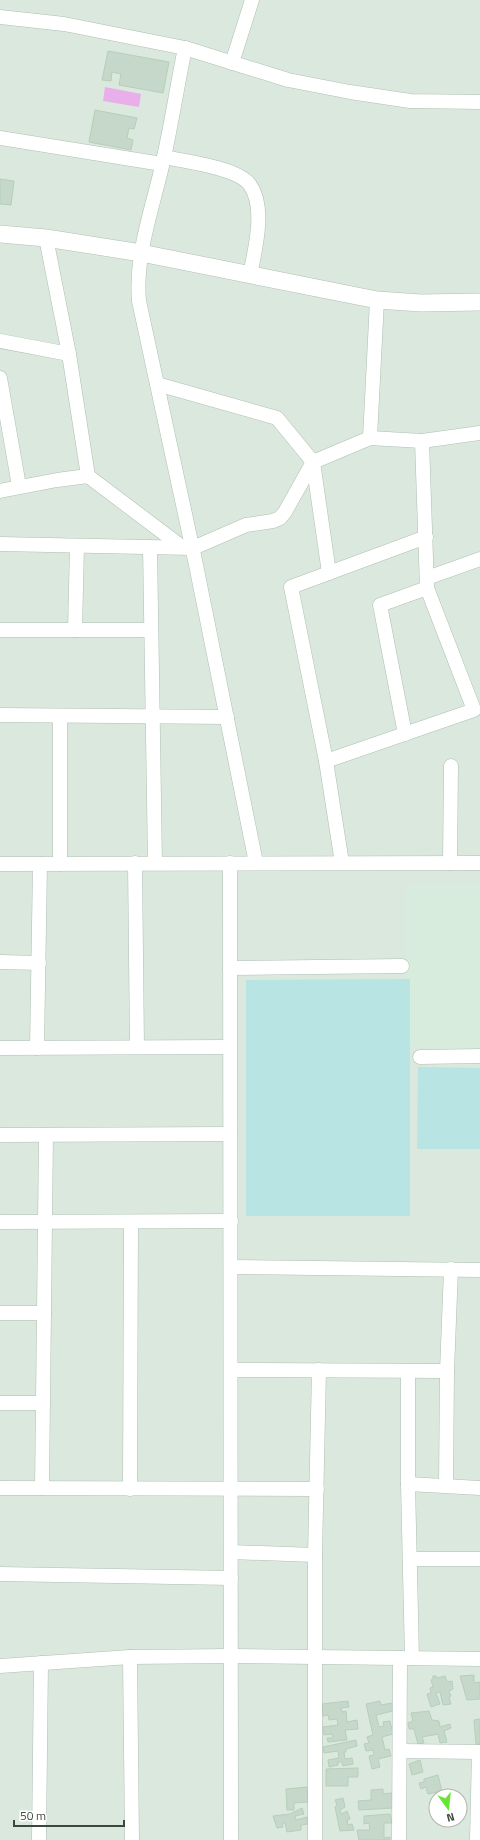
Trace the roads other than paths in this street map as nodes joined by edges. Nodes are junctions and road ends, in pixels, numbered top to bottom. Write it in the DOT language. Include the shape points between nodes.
graph roads {
  1 [pos="252,0"];
  2 [pos="0,17"];
  3 [pos="185,48"];
  4 [pos="232,63"];
  5 [pos="480,102"];
  6 [pos="0,138"];
  7 [pos="163,160"];
  8 [pos="0,234"];
  9 [pos="46,238"];
  10 [pos="141,253"];
  11 [pos="250,275"];
  12 [pos="377,300"];
  13 [pos="480,302"];
  14 [pos="0,341"];
  15 [pos="69,354"];
  16 [pos="0,378"];
  17 [pos="157,384"];
  18 [pos="480,433"];
  19 [pos="370,438"];
  20 [pos="422,441"];
  21 [pos="313,462"];
  22 [pos="88,476"];
  23 [pos="19,486"];
  24 [pos="0,491"];
  25 [pos="426,537"];
  26 [pos="0,544"];
  27 [pos="77,546"];
  28 [pos="150,547"];
  29 [pos="187,548"];
  30 [pos="480,559"];
  31 [pos="329,573"];
  32 [pos="427,583"];
  33 [pos="0,630"];
  34 [pos="75,630"];
  35 [pos="151,630"];
  36 [pos="0,716"];
  37 [pos="60,716"];
  38 [pos="153,716"];
  39 [pos="227,717"];
  40 [pos="405,734"];
  41 [pos="326,761"];
  42 [pos="451,766"];
  43 [pos="480,862"];
  44 [pos="135,863"];
  45 [pos="155,863"];
  46 [pos="230,863"];
  47 [pos="256,863"];
  48 [pos="342,863"];
  49 [pos="450,863"];
  50 [pos="0,864"];
  51 [pos="40,864"];
  52 [pos="60,864"];
  53 [pos="0,962"];
  54 [pos="38,963"];
  55 [pos="402,966"];
  56 [pos="230,968"];
  57 [pos="230,1047"];
  58 [pos="0,1048"];
  59 [pos="37,1048"];
  60 [pos="137,1048"];
  61 [pos="480,1056"];
  62 [pos="420,1057"];
  63 [pos="230,1134"];
  64 [pos="0,1135"];
  65 [pos="46,1135"];
  66 [pos="0,1222"];
  67 [pos="45,1222"];
  68 [pos="131,1222"];
  69 [pos="231,1222"];
  70 [pos="230,1267"];
  71 [pos="451,1269"];
  72 [pos="480,1270"];
  73 [pos="0,1313"];
  74 [pos="44,1313"];
  75 [pos="230,1370"];
  76 [pos="319,1370"];
  77 [pos="408,1371"];
  78 [pos="447,1371"];
  79 [pos="0,1403"];
  80 [pos="43,1403"];
  81 [pos="408,1484"];
  82 [pos="446,1486"];
  83 [pos="0,1488"];
  84 [pos="42,1488"];
  85 [pos="480,1488"];
  86 [pos="130,1489"];
  87 [pos="231,1489"];
  88 [pos="317,1489"];
  89 [pos="231,1552"];
  90 [pos="315,1555"];
  91 [pos="411,1559"];
  92 [pos="480,1559"];
  93 [pos="0,1574"];
  94 [pos="231,1578"];
  95 [pos="231,1656"];
  96 [pos="130,1657"];
  97 [pos="316,1657"];
  98 [pos="406,1658"];
  99 [pos="480,1658"];
  100 [pos="41,1663"];
  101 [pos="0,1666"];
  102 [pos="400,1751"];
  103 [pos="479,1752"];
  104 [pos="39,1840"];
  105 [pos="132,1840"];
  106 [pos="231,1840"];
  107 [pos="315,1840"];
  108 [pos="399,1840"];
  109 [pos="478,1840"];
  1 -- 4 [label="street"];
  2 -- 3 [label="street" via="64,24"];
  3 -- 4 [label="street"];
  3 -- 7 [label="street"];
  4 -- 5 [label="street" via="288,80 358,93 410,101"];
  6 -- 7 [label="street"];
  7 -- 10 [label="street"];
  7 -- 11 [label="street" via="227,170 250,184 258,211 258,232"];
  8 -- 9 [label="street"];
  9 -- 10 [label="street"];
  9 -- 15 [label="street"];
  10 -- 11 [label="street"];
  10 -- 17 [label="street" via="139,301"];
  11 -- 12 [label="street"];
  12 -- 13 [label="street"];
  12 -- 19 [label="street"];
  14 -- 15 [label="street"];
  15 -- 22 [label="street"];
  16 -- 23 [label="street"];
  17 -- 21 [label="street" via="278,418"];
  17 -- 29 [label="street"];
  18 -- 20 [label="street"];
  19 -- 20 [label="street"];
  19 -- 21 [label="street"];
  20 -- 25 [label="street"];
  21 -- 29 [label="street" via="280,518 246,526"];
  21 -- 31 [label="street"];
  22 -- 23 [label="street"];
  22 -- 29 [label="street"];
  23 -- 24 [label="street"];
  25 -- 31 [label="street"];
  25 -- 32 [label="street"];
  26 -- 27 [label="street"];
  27 -- 28 [label="street"];
  27 -- 34 [label="street"];
  28 -- 29 [label="street"];
  28 -- 35 [label="street"];
  29 -- 39 [label="street"];
  30 -- 32 [label="street"];
  31 -- 41 [label="street" via="291,587"];
  32 -- 40 [label="street" via="380,605"];
  32 -- 40 [label="street" via="474,710"];
  33 -- 34 [label="street"];
  34 -- 35 [label="street"];
  35 -- 38 [label="street"];
  36 -- 37 [label="street"];
  37 -- 38 [label="street"];
  37 -- 52 [label="street"];
  38 -- 39 [label="street"];
  38 -- 45 [label="street"];
  39 -- 47 [label="street"];
  40 -- 41 [label="street"];
  41 -- 48 [label="street"];
  42 -- 49 [label="street"];
  43 -- 49 [label="street"];
  44 -- 45 [label="street"];
  44 -- 52 [label="street"];
  44 -- 60 [label="street"];
  45 -- 46 [label="street"];
  46 -- 47 [label="street"];
  46 -- 56 [label="street"];
  47 -- 48 [label="street"];
  48 -- 49 [label="street"];
  50 -- 51 [label="street"];
  51 -- 52 [label="street"];
  51 -- 54 [label="street"];
  53 -- 54 [label="street"];
  54 -- 59 [label="street"];
  55 -- 56 [label="street"];
  56 -- 57 [label="street"];
  57 -- 60 [label="street"];
  57 -- 63 [label="street"];
  58 -- 59 [label="street"];
  59 -- 60 [label="street"];
  61 -- 62 [label="street"];
  63 -- 65 [label="street"];
  63 -- 69 [label="street"];
  64 -- 65 [label="street"];
  65 -- 67 [label="street"];
  66 -- 67 [label="street"];
  67 -- 68 [label="street"];
  67 -- 74 [label="street"];
  68 -- 69 [label="street"];
  68 -- 86 [label="street"];
  69 -- 70 [label="street"];
  70 -- 71 [label="street"];
  70 -- 75 [label="street"];
  71 -- 72 [label="street"];
  71 -- 78 [label="street"];
  73 -- 74 [label="street"];
  74 -- 80 [label="street"];
  75 -- 76 [label="street"];
  75 -- 87 [label="street"];
  76 -- 77 [label="street"];
  76 -- 88 [label="street"];
  77 -- 78 [label="street"];
  77 -- 81 [label="street"];
  78 -- 82 [label="street"];
  79 -- 80 [label="street"];
  80 -- 84 [label="street"];
  81 -- 82 [label="street"];
  81 -- 91 [label="street"];
  82 -- 85 [label="street"];
  83 -- 84 [label="street"];
  84 -- 86 [label="street"];
  86 -- 87 [label="street"];
  87 -- 88 [label="street"];
  87 -- 89 [label="street"];
  88 -- 90 [label="street"];
  89 -- 90 [label="street"];
  89 -- 94 [label="street"];
  90 -- 97 [label="street"];
  91 -- 92 [label="street"];
  91 -- 98 [label="street"];
  93 -- 94 [label="street"];
  94 -- 95 [label="street"];
  95 -- 96 [label="street"];
  95 -- 97 [label="street"];
  95 -- 106 [label="street"];
  96 -- 100 [label="street"];
  96 -- 105 [label="street"];
  97 -- 98 [label="street"];
  97 -- 107 [label="street"];
  98 -- 99 [label="street"];
  98 -- 102 [label="street"];
  100 -- 101 [label="street"];
  100 -- 104 [label="street"];
  102 -- 103 [label="street"];
  102 -- 108 [label="street"];
  103 -- 109 [label="street"];
}
